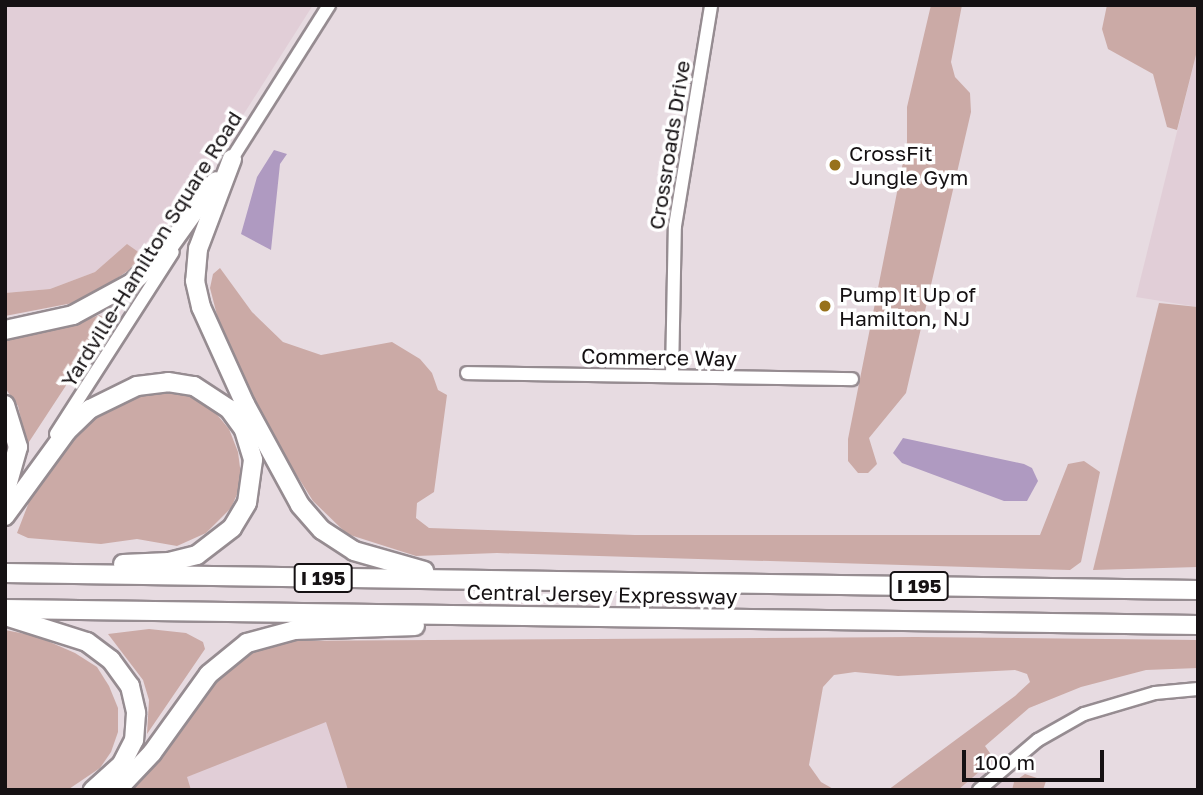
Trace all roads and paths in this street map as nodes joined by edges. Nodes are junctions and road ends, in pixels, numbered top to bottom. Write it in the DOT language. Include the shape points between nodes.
graph roads {
  1 [pos="329,5"];
  2 [pos="711,5"];
  3 [pos="230,161"];
  4 [pos="5,330"];
  5 [pos="467,373"];
  6 [pos="672,376"];
  7 [pos="852,379"];
  8 [pos="5,405"];
  9 [pos="5,493"];
  10 [pos="5,515"];
  11 [pos="5,573"];
  12 [pos="641,583"];
  13 [pos="1198,590"];
  14 [pos="5,609"];
  15 [pos="5,616"];
  16 [pos="640,618"];
  17 [pos="1198,625"];
  18 [pos="1198,689"];
  19 [pos="93,790"];
  20 [pos="117,790"];
  21 [pos="979,790"];
  1 -- 3 [label="street, Yardville-Hamilton Square Road"];
  2 -- 6 [label="street, Crossroads Drive" via="674,226"];
  3 -- 4 [label="highway" via="170,246 132,283 73,315"];
  3 -- 10 [label="street, Yardville-Hamilton Square Road"];
  3 -- 12 [label="highway" via="198,249 197,296 245,404 310,518 354,551 408,568 453,575"];
  5 -- 6 [label="street, Commerce Way"];
  6 -- 7 [label="street, Commerce Way"];
  8 -- 9 [label="highway" via="18,447"];
  10 -- 11 [label="highway" via="78,419 105,399 137,386 179,383 208,393 237,420 249,445 253,474 247,503 232,528 197,555 169,562"];
  11 -- 12 [label="highway, Central Jersey Expressway / I 195"];
  12 -- 13 [label="highway, Central Jersey Expressway / I 195"];
  14 -- 16 [label="highway, Central Jersey Expressway / I 195"];
  15 -- 19 [label="highway" via="87,642 111,660 130,686 136,712 134,740 121,765"];
  16 -- 17 [label="highway, Central Jersey Expressway / I 195"];
  16 -- 20 [label="highway" via="295,630 263,636 234,651 215,668 152,753"];
  18 -- 21 [label="street" via="1155,693 1084,714 1038,740"];
}
